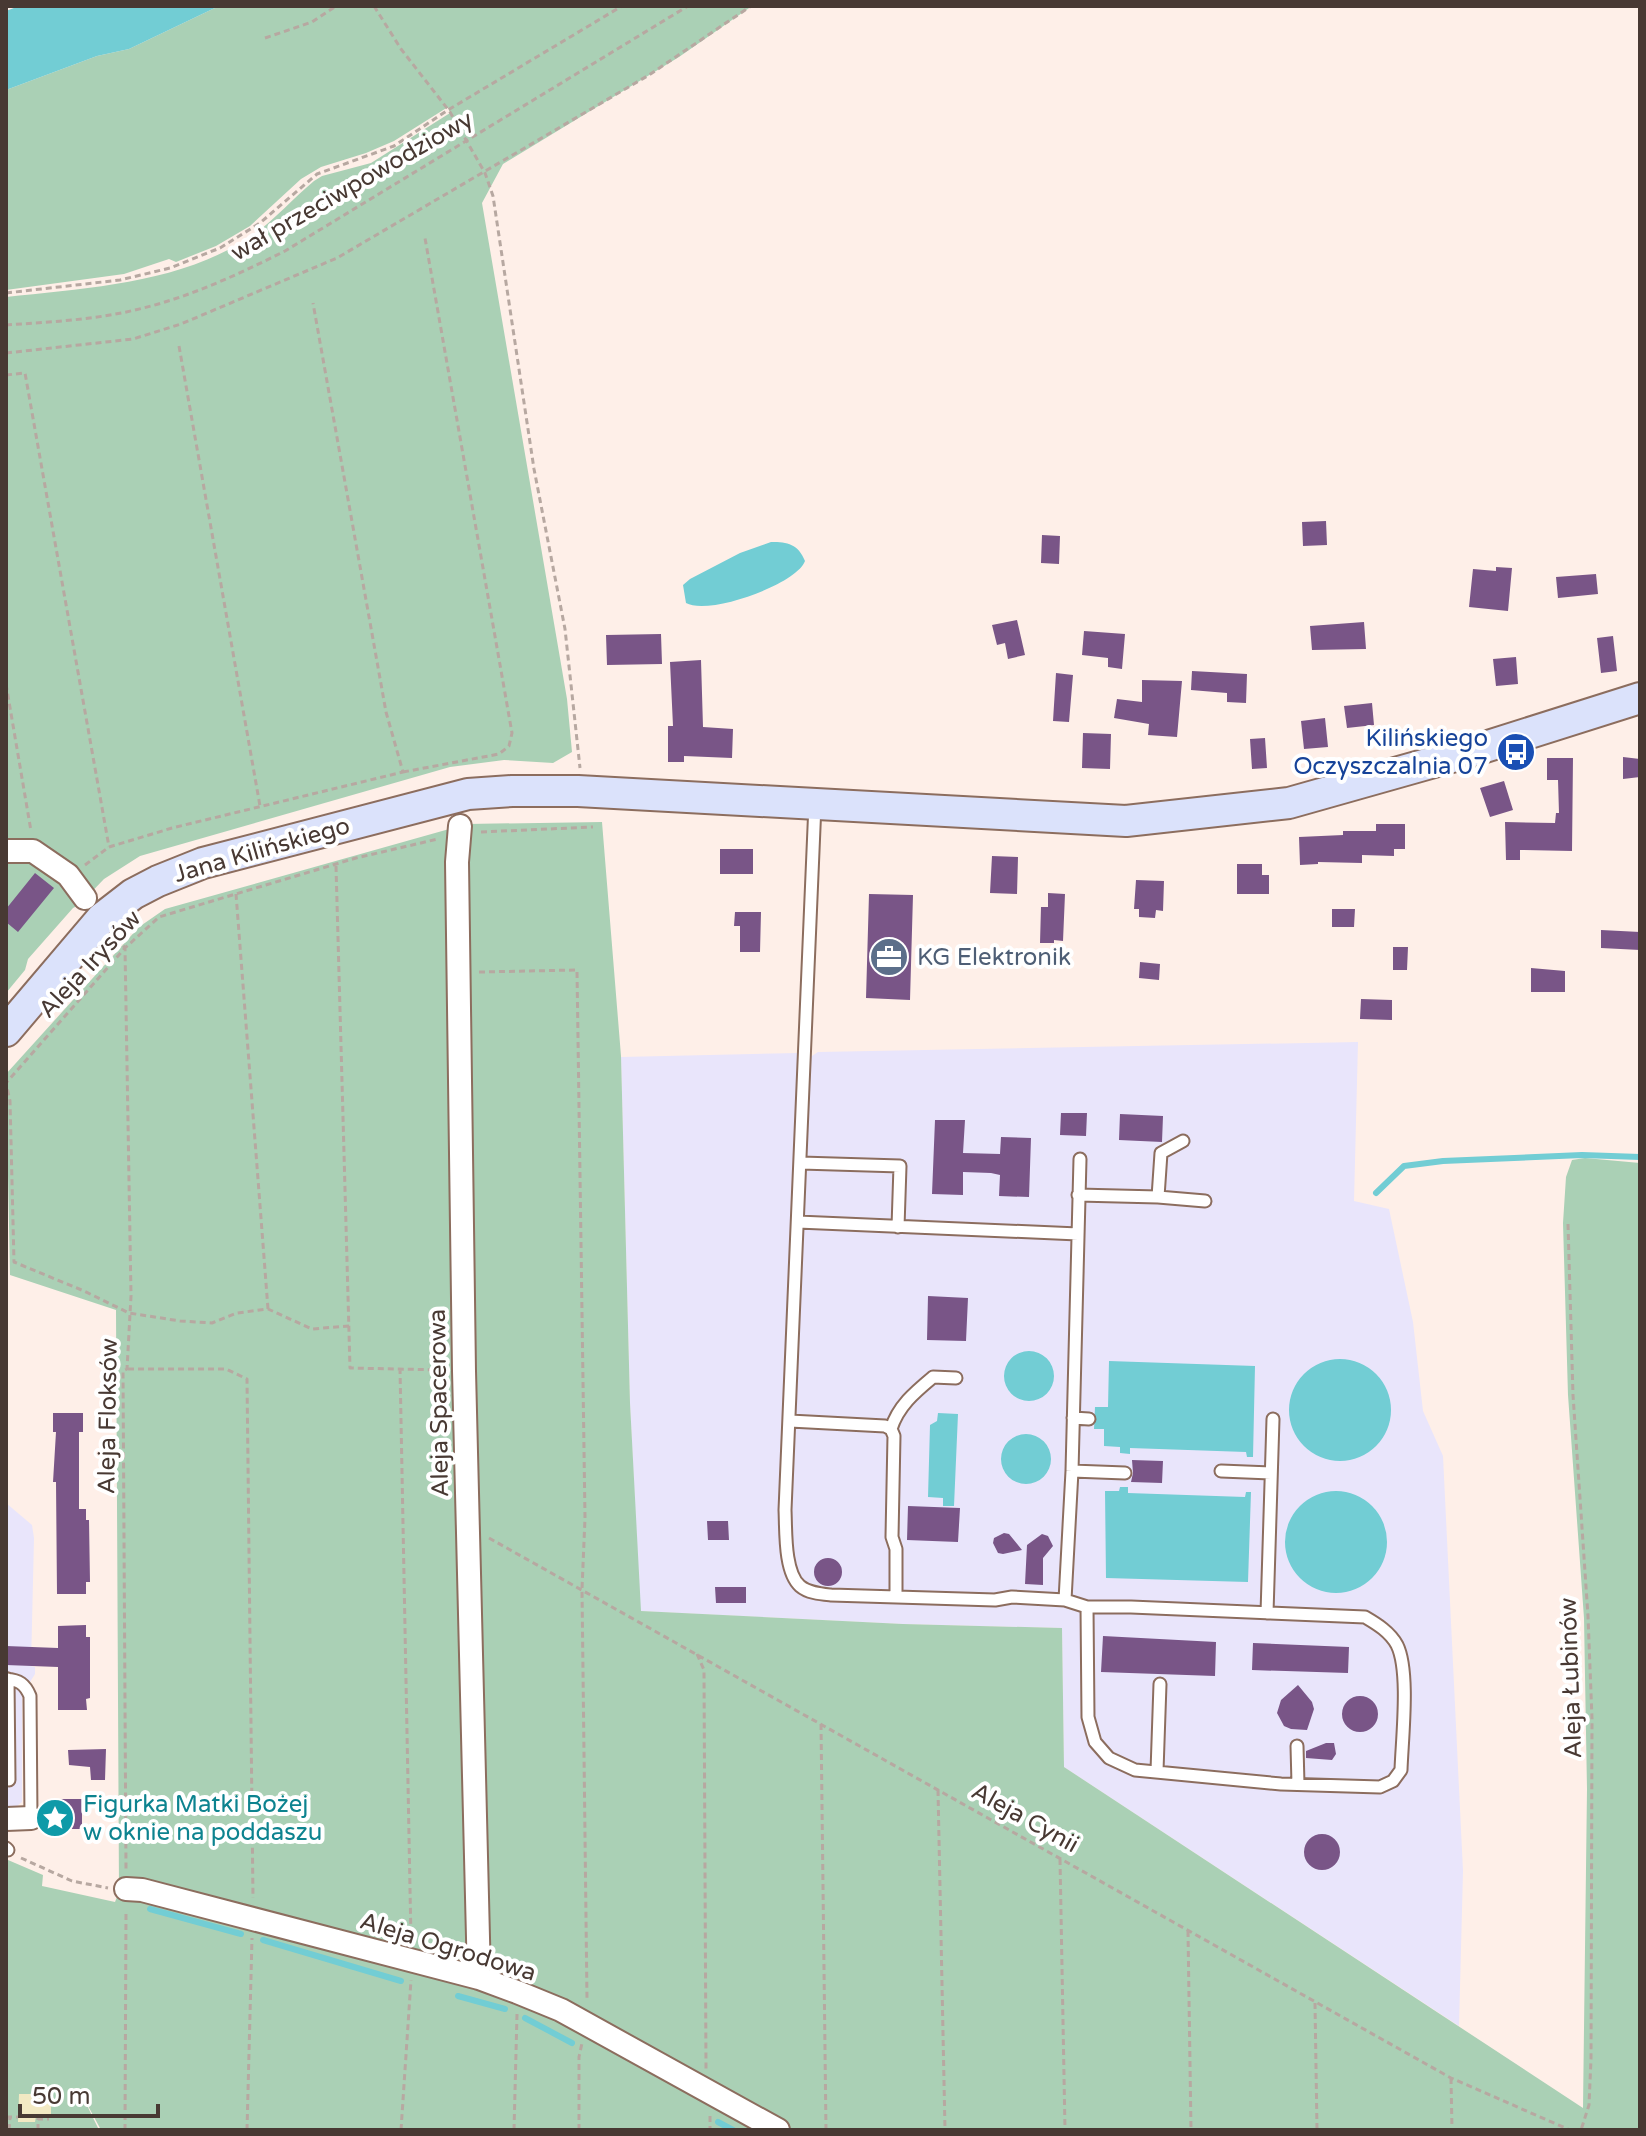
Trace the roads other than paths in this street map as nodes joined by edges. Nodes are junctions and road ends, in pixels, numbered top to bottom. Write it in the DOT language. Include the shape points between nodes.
graph roads {
  1 [pos="1640,698"];
  2 [pos="815,803"];
  3 [pos="458,819"];
  4 [pos="6,851"];
  5 [pos="94,908"];
  6 [pos="6,1031"];
  7 [pos="1183,1141"];
  8 [pos="1080,1159"];
  9 [pos="801,1163"];
  10 [pos="1078,1195"];
  11 [pos="1158,1197"];
  12 [pos="1205,1201"];
  13 [pos="798,1222"];
  14 [pos="898,1227"];
  15 [pos="1078,1234"];
  16 [pos="956,1378"];
  17 [pos="1073,1418"];
  18 [pos="1089,1419"];
  19 [pos="1273,1419"];
  20 [pos="790,1421"];
  21 [pos="891,1429"];
  22 [pos="1072,1471"];
  23 [pos="1221,1471"];
  24 [pos="1125,1473"];
  25 [pos="1271,1473"];
  26 [pos="896,1596"];
  27 [pos="1065,1600"];
  28 [pos="1087,1607"];
  29 [pos="1267,1613"];
  30 [pos="7,1679"];
  31 [pos="1160,1684"];
  32 [pos="1297,1746"];
  33 [pos="1157,1771"];
  34 [pos="7,1780"];
  35 [pos="32,1780"];
  36 [pos="1298,1784"];
  37 [pos="31,1818"];
  38 [pos="6,1819"];
  39 [pos="126,1889"];
  40 [pos="479,1978"];
  41 [pos="778,2130"];
  1 -- 2 [label="street, Jana Kilińskiego" via="1289,803 1126,821"];
  2 -- 3 [label="street, Jana Kilińskiego" via="512,791 468,794"];
  2 -- 9 [label="lane"];
  3 -- 5 [label="street, Jana Kilińskiego" via="203,863"];
  3 -- 40 [label="street, Aleja Spacerowa" via="464,1371"];
  4 -- 5 [label="street" via="33,851 68,875"];
  5 -- 6 [label="street, Jana Kilińskiego"];
  7 -- 11 [label="lane" via="1161,1153"];
  8 -- 10 [label="lane"];
  9 -- 13 [label="lane"];
  9 -- 14 [label="lane" via="900,1166"];
  10 -- 11 [label="lane"];
  10 -- 15 [label="lane"];
  11 -- 12 [label="lane"];
  13 -- 14 [label="lane"];
  13 -- 20 [label="lane"];
  14 -- 15 [label="lane"];
  15 -- 17 [label="lane"];
  16 -- 21 [label="lane" via="933,1377 913,1393"];
  17 -- 18 [label="lane"];
  17 -- 22 [label="lane"];
  19 -- 25 [label="lane"];
  20 -- 21 [label="lane"];
  20 -- 26 [label="lane" via="785,1510 788,1560 798,1585 831,1595"];
  21 -- 26 [label="lane"];
  22 -- 24 [label="lane"];
  22 -- 27 [label="lane"];
  23 -- 25 [label="lane"];
  25 -- 29 [label="lane"];
  26 -- 27 [label="lane"];
  27 -- 28 [label="lane"];
  28 -- 29 [label="lane"];
  28 -- 33 [label="lane" via="1088,1717 1095,1742 1109,1758 1135,1770"];
  29 -- 36 [label="lane" via="1365,1617 1396,1643 1404,1673 1401,1770 1393,1781 1380,1787"];
  30 -- 34 [label="lane"];
  30 -- 35 [label="lane" via="19,1681 30,1696"];
  31 -- 33 [label="lane"];
  32 -- 36 [label="lane"];
  33 -- 36 [label="lane"];
  34 -- 35 [label="lane"];
  35 -- 37 [label="lane"];
  37 -- 38 [label="street"];
  39 -- 40 [label="street, Aleja Ogrodowa"];
  40 -- 41 [label="street, Aleja Ogrodowa" via="561,2010"];
}
